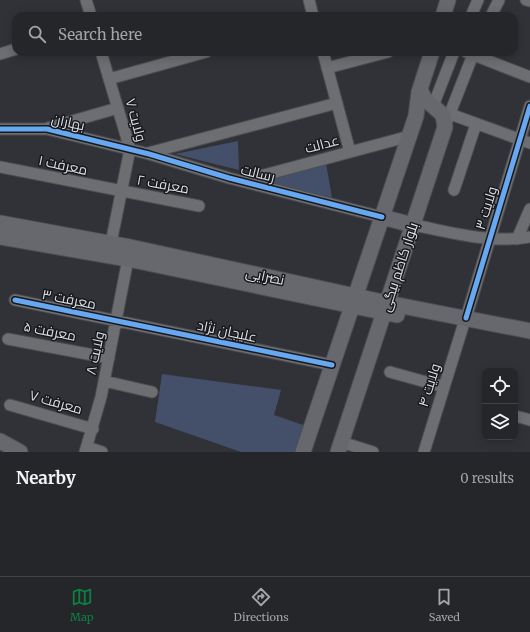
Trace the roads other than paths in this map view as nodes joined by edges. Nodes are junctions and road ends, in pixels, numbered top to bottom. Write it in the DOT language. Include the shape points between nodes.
graph roads {
  1 [pos="86,0"];
  2 [pos="308,0"];
  3 [pos="448,0"];
  4 [pos="478,0"];
  5 [pos="499,0"];
  6 [pos="526,0"];
  7 [pos="530,1"];
  8 [pos="90,12"];
  9 [pos="312,12"];
  10 [pos="444,12"];
  11 [pos="473,12"];
  12 [pos="493,12"];
  13 [pos="12,50"];
  14 [pos="0,54"];
  15 [pos="102,56"];
  16 [pos="192,56"];
  17 [pos="324,56"];
  18 [pos="373,56"];
  19 [pos="431,56"];
  20 [pos="452,56"];
  21 [pos="470,56"];
  22 [pos="478,56"];
  23 [pos="327,68"];
  24 [pos="530,77"];
  25 [pos="109,79"];
  26 [pos="419,91"];
  27 [pos="337,103"];
  28 [pos="433,106"];
  29 [pos="530,106"];
  30 [pos="118,108"];
  31 [pos="416,119"];
  32 [pos="447,121"];
  33 [pos="476,124"];
  34 [pos="47,128"];
  35 [pos="0,129"];
  36 [pos="410,136"];
  37 [pos="525,141"];
  38 [pos="130,149"];
  39 [pos="350,152"];
  40 [pos="147,153"];
  41 [pos="0,167"];
  42 [pos="242,182"];
  43 [pos="454,190"];
  44 [pos="121,192"];
  45 [pos="199,206"];
  46 [pos="530,209"];
  47 [pos="382,217"];
  48 [pos="0,223"];
  49 [pos="413,225"];
  50 [pos="0,236"];
  51 [pos="530,237"];
  52 [pos="490,239"];
  53 [pos="517,239"];
  54 [pos="111,243"];
  55 [pos="128,260"];
  56 [pos="15,300"];
  57 [pos="354,301"];
  58 [pos="385,308"];
  59 [pos="117,320"];
  60 [pos="464,322"];
  61 [pos="530,330"];
  62 [pos="8,339"];
  63 [pos="530,339"];
  64 [pos="109,358"];
  65 [pos="332,365"];
  66 [pos="390,372"];
  67 [pos="104,381"];
  68 [pos="444,387"];
  69 [pos="152,392"];
  70 [pos="10,404"];
  71 [pos="518,417"];
  72 [pos="530,420"];
  73 [pos="93,429"];
  74 [pos="0,441"];
  75 [pos="340,447"];
  76 [pos="86,450"];
  77 [pos="20,452"];
  78 [pos="102,452"];
  79 [pos="303,452"];
  80 [pos="373,452"];
  81 [pos="424,452"];
  1 -- 8 [label="street"];
  2 -- 9 [label="street"];
  3 -- 10 [label="main road"];
  4 -- 11 [label="street"];
  5 -- 12 [label="street"];
  6 -- 7 [label="street"];
  13 -- 14 [label="street"];
  15 -- 25 [label="street, ولایت ۷"];
  16 -- 25 [label="street"];
  17 -- 23 [label="street"];
  18 -- 23 [label="street"];
  19 -- 26 [label="main road"];
  20 -- 28 [label="street"];
  21 -- 32 [label="street"];
  22 -- 24 [label="street"];
  23 -- 27 [label="street"];
  25 -- 30 [label="street, ولایت ۷"];
  26 -- 28 [label="main road"];
  26 -- 31 [label="main road"];
  27 -- 39 [label="street"];
  27 -- 40 [label="street"];
  28 -- 31 [label="main road"];
  28 -- 32 [label="main road"];
  29 -- 37 [label="street, ولایت ۳"];
  30 -- 34 [label="street"];
  30 -- 38 [label="street, ولایت ۷"];
  31 -- 36 [label="main road"];
  32 -- 33 [label="street"];
  32 -- 49 [label="main road, بلوار کاظم بیگی"];
  33 -- 37 [label="street"];
  33 -- 43 [label="street"];
  34 -- 35 [label="street, بهاران"];
  34 -- 38 [label="street, بهاران"];
  36 -- 39 [label="street, عدالت"];
  36 -- 47 [label="main road"];
  37 -- 52 [label="street, ولایت ۳"];
  38 -- 40 [label="street, رسالت"];
  38 -- 44 [label="street, ولایت ۷"];
  39 -- 42 [label="street, عدالت"];
  40 -- 42 [label="street, رسالت"];
  41 -- 44 [label="street, معرفت ۱"];
  42 -- 47 [label="street, رسالت"];
  44 -- 45 [label="street, معرفت ۲"];
  44 -- 54 [label="street, ولایت ۷"];
  46 -- 53 [label="street"];
  47 -- 49 [label="main road"];
  47 -- 57 [label="main road"];
  48 -- 54 [label="main road, نصرایی"];
  49 -- 52 [label="street"];
  49 -- 58 [label="main road, بلوار کاظم بیگی"];
  50 -- 55 [label="main road"];
  51 -- 53 [label="street"];
  52 -- 53 [label="street"];
  52 -- 60 [label="street, ولایت ۳"];
  54 -- 57 [label="main road, نصرایی"];
  55 -- 57 [label="main road"];
  55 -- 59 [label="street, ولایت ۸"];
  56 -- 59 [label="street, معرفت ۳"];
  57 -- 58 [label="main road, نصرایی"];
  57 -- 65 [label="main road"];
  58 -- 60 [label="main road, نصرایی"];
  58 -- 75 [label="main road, بلوار کاظم بیگی"];
  59 -- 64 [label="street, ولایت ۸"];
  59 -- 65 [label="street, علیجان نژاد"];
  60 -- 61 [label="main road, نصرایی"];
  60 -- 63 [label="main road"];
  60 -- 68 [label="street, ولایت ۴"];
  62 -- 64 [label="street, معرفت ۵"];
  64 -- 67 [label="street, ولایت ۸"];
  65 -- 79 [label="main road"];
  66 -- 68 [label="street"];
  67 -- 69 [label="street"];
  67 -- 73 [label="street, ولایت ۸"];
  68 -- 81 [label="street, ولایت ۴"];
  70 -- 73 [label="street, معرفت ۷"];
  71 -- 72 [label="street"];
  73 -- 76 [label="street, ولایت ۸"];
  74 -- 77 [label="main road"];
  75 -- 80 [label="street"];
  76 -- 78 [label="street"];
}
